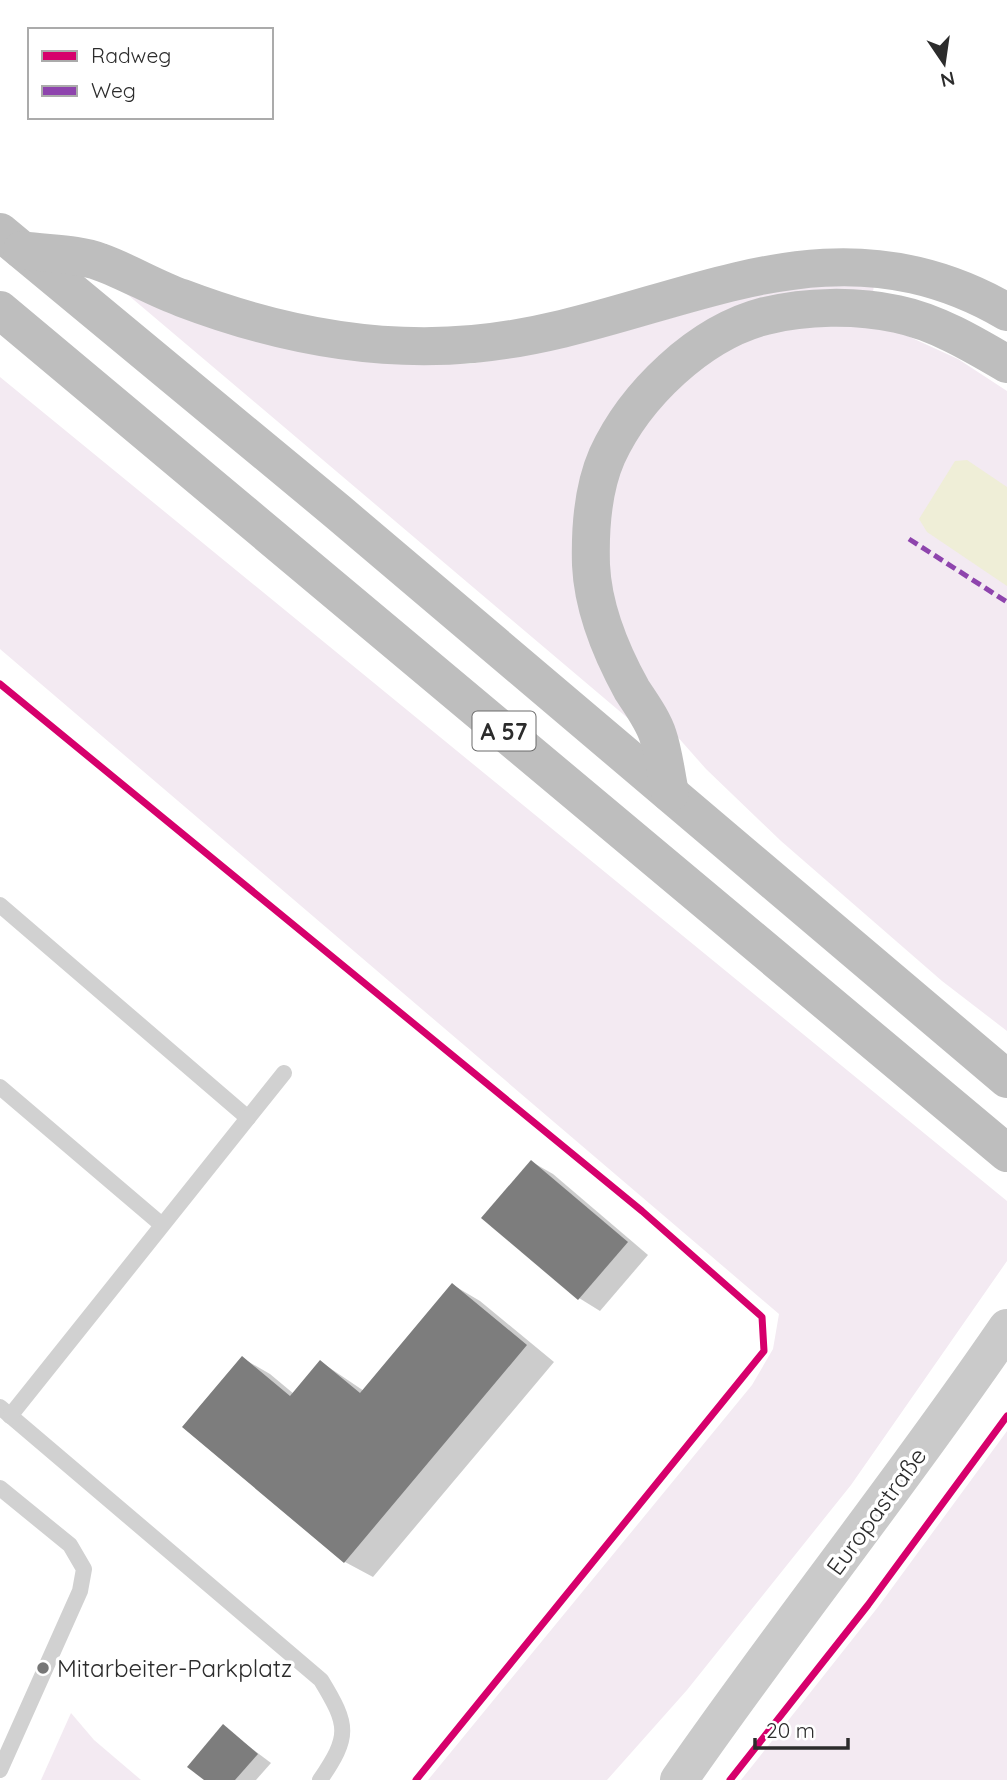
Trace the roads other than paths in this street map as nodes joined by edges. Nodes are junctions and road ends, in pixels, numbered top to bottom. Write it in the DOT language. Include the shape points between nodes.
graph roads {
  1 [pos="11,241"];
  2 [pos="0,310"];
  3 [pos="1007,312"];
  4 [pos="1007,364"];
  5 [pos="670,793"];
  6 [pos="0,905"];
  7 [pos="284,1073"];
  8 [pos="1007,1079"];
  9 [pos="0,1087"];
  10 [pos="248,1118"];
  11 [pos="1007,1153"];
  12 [pos="162,1225"];
  13 [pos="1007,1328"];
  14 [pos="5,1411"];
  15 [pos="0,1488"];
  16 [pos="741,1690"];
  17 [pos="0,1770"];
  18 [pos="320,1780"];
  19 [pos="656,1780"];
  20 [pos="679,1780"];
  1 -- 3 [label="highway" via="97,261 182,298 249,320 325,338 398,345 474,344 547,331 749,277 830,266 897,271 983,298"];
  1 -- 5 [label="highway, A 57"];
  2 -- 11 [label="highway, A 57"];
  4 -- 5 [label="highway" via="962,337 897,314 828,308 765,316 720,335 676,367 639,405 607,457 594,512 591,567 602,624 658,734"];
  5 -- 8 [label="highway, A 57"];
  6 -- 10 [label="lane"];
  7 -- 10 [label="lane"];
  9 -- 12 [label="lane"];
  10 -- 12 [label="lane"];
  12 -- 14 [label="lane"];
  13 -- 16 [label="main road, Europastraße"];
  14 -- 18 [label="lane" via="321,1680 338,1707 344,1731 337,1755"];
  15 -- 17 [label="lane" via="70,1545 84,1569 80,1591"];
  16 -- 19 [label="main road, Europastraße"];
  16 -- 20 [label="main road, Europastraße"];
}
